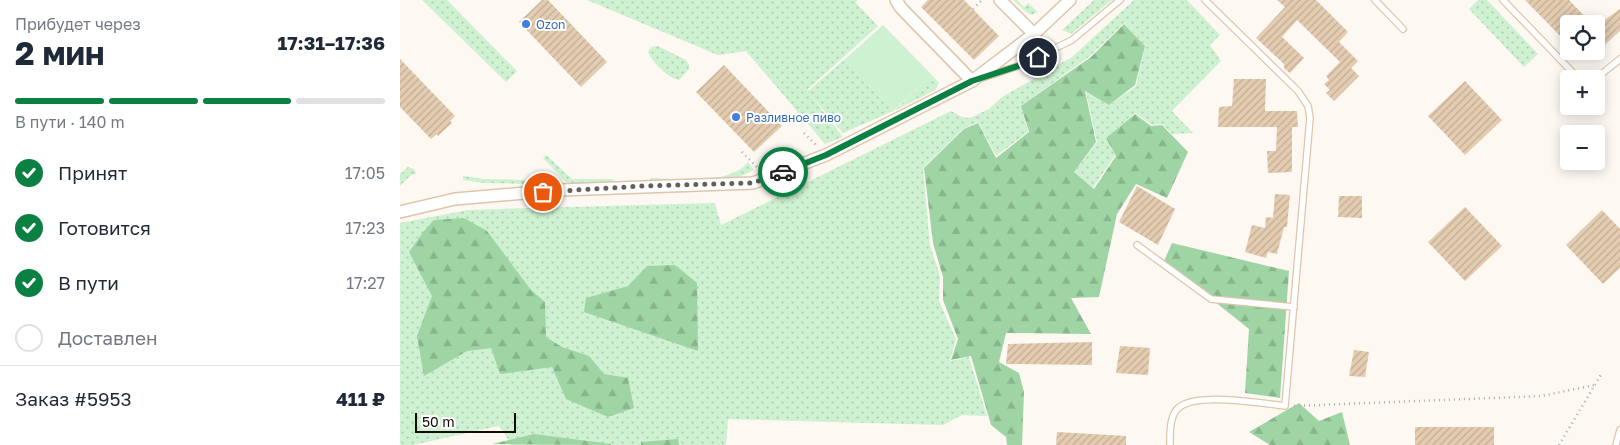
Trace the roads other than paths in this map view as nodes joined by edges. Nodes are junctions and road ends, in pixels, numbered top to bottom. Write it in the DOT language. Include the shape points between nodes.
graph roads {
  1 [pos="896,0"];
  2 [pos="1000,0"];
  3 [pos="1070,0"];
  4 [pos="1120,0"];
  5 [pos="1205,0"];
  6 [pos="1375,0"];
  7 [pos="1503,0"];
  8 [pos="1403,29"];
  9 [pos="1034,34"];
  10 [pos="1620,59"];
  11 [pos="1570,70"];
  12 [pos="1605,71"];
  13 [pos="972,81"];
  14 [pos="400,212"];
  15 [pos="1137,245"];
  16 [pos="1294,307"];
  17 [pos="1620,430"];
  18 [pos="1170,445"];
  19 [pos="1616,445"];
  1 -- 13 [label="street"];
  2 -- 9 [label="street"];
  3 -- 9 [label="street"];
  4 -- 13 [label="lane" via="1072,40 1021,65"];
  5 -- 16 [label="lane" via="1298,91 1308,106 1310,118"];
  6 -- 8 [label="lane"];
  7 -- 11 [label="lane"];
  9 -- 13 [label="street"];
  10 -- 12 [label="lane"];
  13 -- 14 [label="street" via="826,155 753,183 570,190 454,199"];
  15 -- 16 [label="lane" via="1211,299"];
  16 -- 18 [label="lane" via="1285,406 1197,400 1180,406 1176,412 1170,427"];
  17 -- 19 [label="lane"];
}
